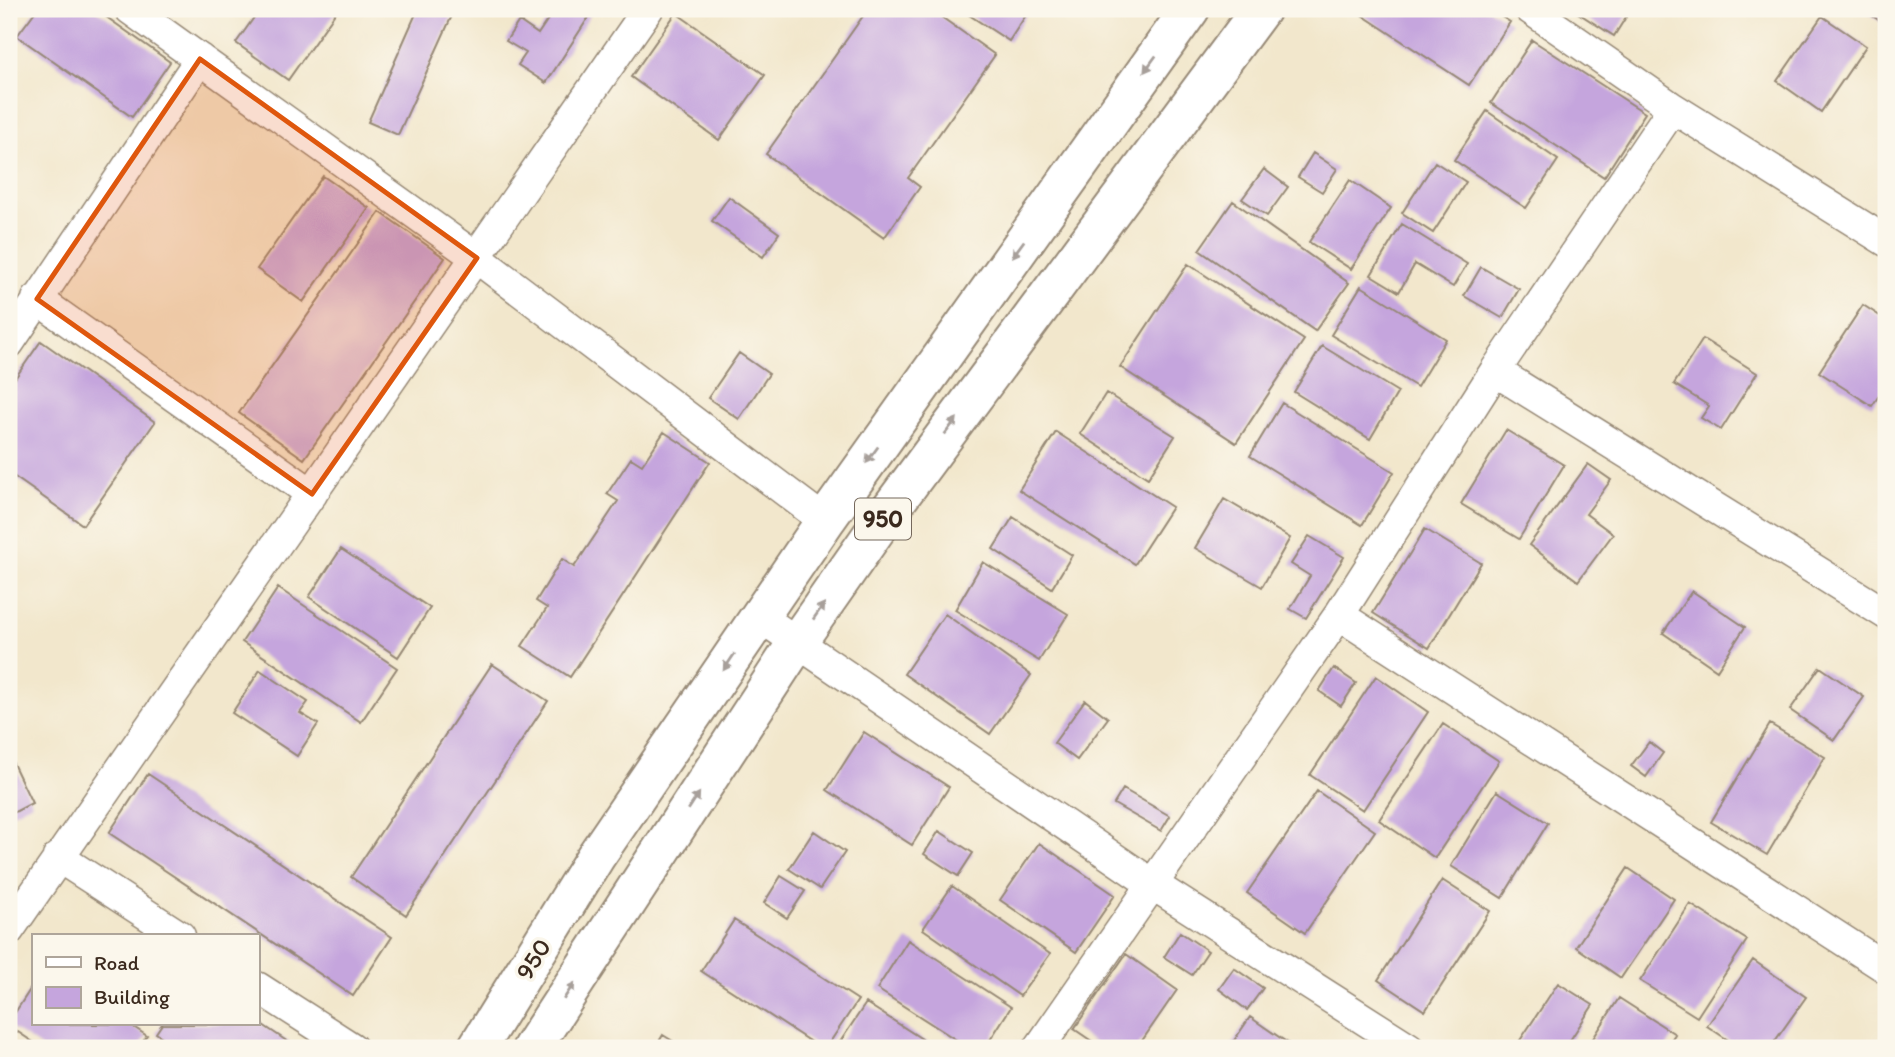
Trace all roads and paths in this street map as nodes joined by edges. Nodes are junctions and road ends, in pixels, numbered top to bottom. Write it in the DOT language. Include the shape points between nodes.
graph roads {
  1 [pos="130,9"];
  2 [pos="648,9"];
  3 [pos="1190,9"];
  4 [pos="1261,9"];
  5 [pos="1530,9"];
  6 [pos="200,59"];
  7 [pos="1673,108"];
  8 [pos="1886,241"];
  9 [pos="477,258"];
  10 [pos="37,299"];
  11 [pos="9,343"];
  12 [pos="1495,371"];
  13 [pos="312,494"];
  14 [pos="825,521"];
  15 [pos="1886,614"];
  16 [pos="1339,615"];
  17 [pos="760,617"];
  18 [pos="798,641"];
  19 [pos="58,857"];
  20 [pos="1152,884"];
  21 [pos="11,922"];
  22 [pos="177,934"];
  23 [pos="1886,968"];
  24 [pos="259,988"];
  25 [pos="352,1048"];
  26 [pos="477,1048"];
  27 [pos="532,1048"];
  28 [pos="1039,1048"];
  29 [pos="1409,1048"];
  1 -- 6 [label="street"];
  2 -- 9 [label="street"];
  3 -- 14 [label="main road, 950 / 950, one-way"];
  18 -- 4 [label="main road, 950, one-way" via="886,514"];
  5 -- 7 [label="street"];
  6 -- 9 [label="street"];
  6 -- 10 [label="street"];
  7 -- 8 [label="street"];
  7 -- 12 [label="street"];
  9 -- 13 [label="street"];
  9 -- 14 [label="street"];
  10 -- 11 [label="street"];
  10 -- 13 [label="street"];
  12 -- 15 [label="street"];
  12 -- 16 [label="street"];
  13 -- 19 [label="street"];
  14 -- 17 [label="main road, 950 / 950"];
  16 -- 20 [label="street"];
  16 -- 23 [label="street"];
  17 -- 18 [label="street"];
  17 -- 26 [label="main road, 950 / 950, one-way" via="596,856"];
  18 -- 20 [label="street"];
  27 -- 18 [label="main road, 950, one-way"];
  19 -- 21 [label="street"];
  19 -- 22 [label="street"];
  20 -- 28 [label="street"];
  20 -- 29 [label="street"];
  24 -- 25 [label="street"];
}
